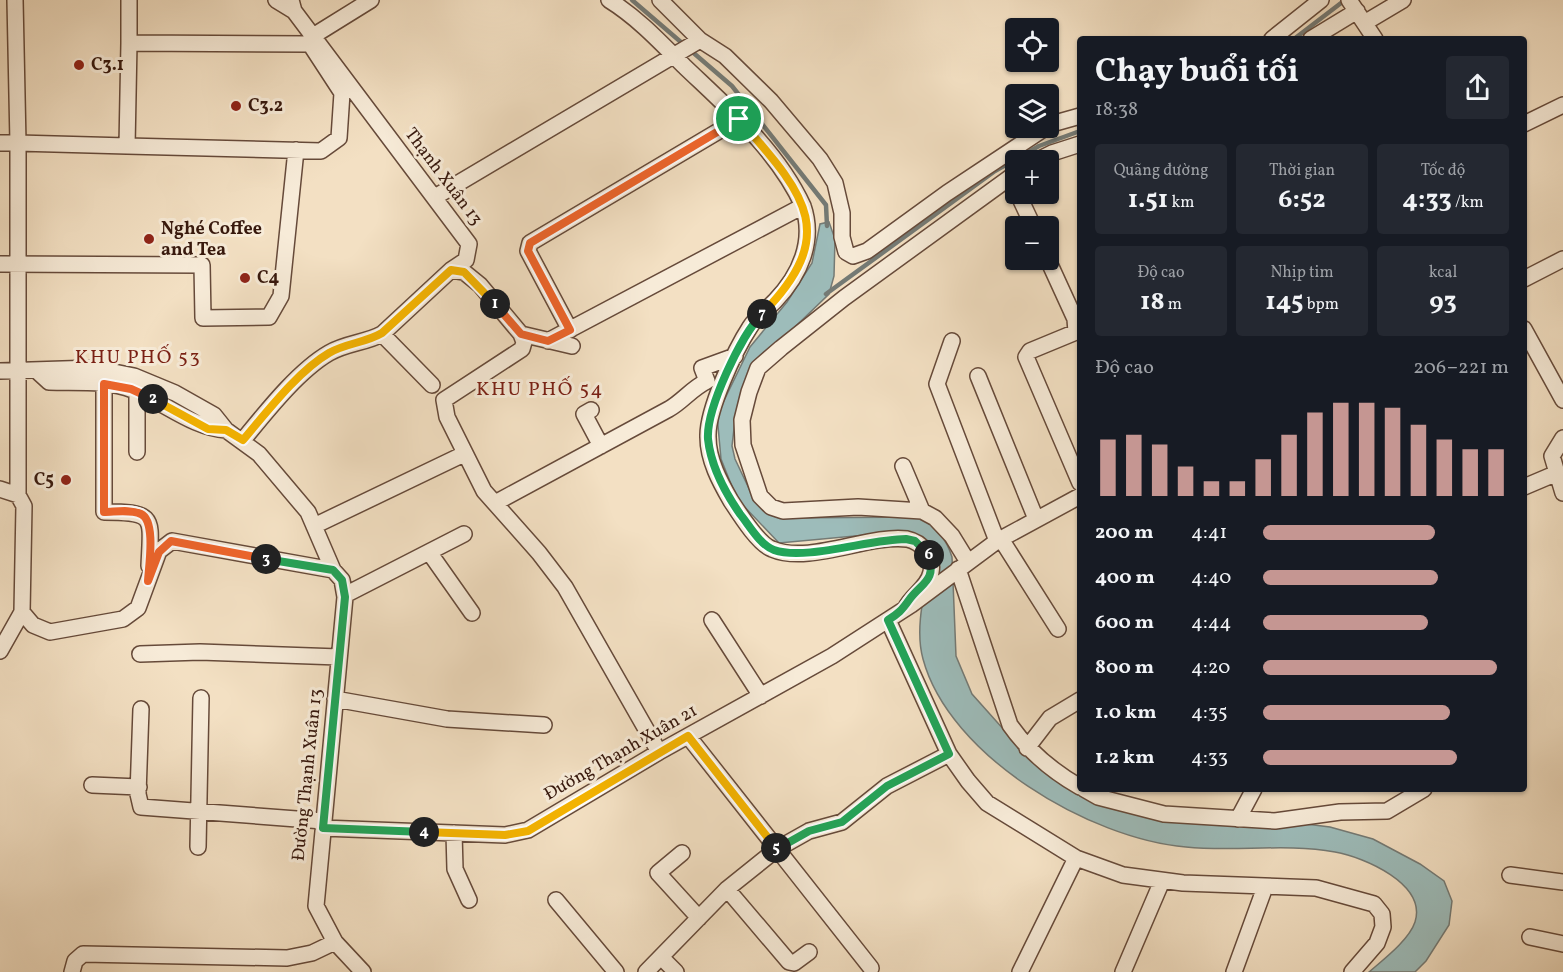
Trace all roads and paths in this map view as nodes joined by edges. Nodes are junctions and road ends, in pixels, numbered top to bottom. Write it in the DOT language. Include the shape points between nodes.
graph roads {
  1 [pos="15,0"];
  2 [pos="129,0"];
  3 [pos="276,0"];
  4 [pos="371,0"];
  5 [pos="609,0"];
  6 [pos="660,0"];
  7 [pos="1321,0"];
  8 [pos="1403,0"];
  9 [pos="292,6"];
  10 [pos="1357,10"];
  11 [pos="313,36"];
  12 [pos="1276,36"];
  13 [pos="1316,36"];
  14 [pos="1373,36"];
  15 [pos="700,40"];
  16 [pos="129,43"];
  17 [pos="674,57"];
  18 [pos="1563,105"];
  19 [pos="1077,117"];
  20 [pos="739,119"];
  21 [pos="1059,122"];
  22 [pos="1527,123"];
  23 [pos="1029,138"];
  24 [pos="0,143"];
  25 [pos="18,143"];
  26 [pos="1077,145"];
  27 [pos="127,146"];
  28 [pos="296,150"];
  29 [pos="1059,151"];
  30 [pos="1005,185"];
  31 [pos="435,197"];
  32 [pos="803,206"];
  33 [pos="1563,259"];
  34 [pos="0,264"];
  35 [pos="18,264"];
  36 [pos="451,270"];
  37 [pos="1053,270"];
  38 [pos="1527,277"];
  39 [pos="570,330"];
  40 [pos="382,333"];
  41 [pos="521,334"];
  42 [pos="1527,335"];
  43 [pos="548,341"];
  44 [pos="952,341"];
  45 [pos="572,346"];
  46 [pos="735,356"];
  47 [pos="0,371"];
  48 [pos="17,371"];
  49 [pos="37,371"];
  50 [pos="978,376"];
  51 [pos="104,384"];
  52 [pos="432,385"];
  53 [pos="137,391"];
  54 [pos="1563,400"];
  55 [pos="591,410"];
  56 [pos="226,430"];
  57 [pos="1563,438"];
  58 [pos="243,440"];
  59 [pos="602,446"];
  60 [pos="137,452"];
  61 [pos="464,454"];
  62 [pos="903,466"];
  63 [pos="1557,473"];
  64 [pos="1077,476"];
  65 [pos="1527,487"];
  66 [pos="0,489"];
  67 [pos="1563,493"];
  68 [pos="1077,498"];
  69 [pos="21,501"];
  70 [pos="495,503"];
  71 [pos="922,511"];
  72 [pos="1035,519"];
  73 [pos="314,526"];
  74 [pos="464,534"];
  75 [pos="999,540"];
  76 [pos="429,552"];
  77 [pos="961,567"];
  78 [pos="333,570"];
  79 [pos="148,581"];
  80 [pos="345,595"];
  81 [pos="908,607"];
  82 [pos="22,612"];
  83 [pos="472,613"];
  84 [pos="712,620"];
  85 [pos="888,620"];
  86 [pos="1058,628"];
  87 [pos="0,651"];
  88 [pos="140,654"];
  89 [pos="339,657"];
  90 [pos="761,696"];
  91 [pos="201,698"];
  92 [pos="335,699"];
  93 [pos="1077,702"];
  94 [pos="141,709"];
  95 [pos="544,725"];
  96 [pos="688,736"];
  97 [pos="1028,748"];
  98 [pos="659,752"];
  99 [pos="949,754"];
  100 [pos="92,785"];
  101 [pos="1077,785"];
  102 [pos="139,788"];
  103 [pos="1089,792"];
  104 [pos="1252,792"];
  105 [pos="1419,792"];
  106 [pos="200,812"];
  107 [pos="1238,819"];
  108 [pos="323,825"];
  109 [pos="454,833"];
  110 [pos="198,847"];
  111 [pos="777,849"];
  112 [pos="682,853"];
  113 [pos="1076,858"];
  114 [pos="1510,874"];
  115 [pos="1162,880"];
  116 [pos="1563,882"];
  117 [pos="1265,887"];
  118 [pos="727,889"];
  119 [pos="469,900"];
  120 [pos="556,900"];
  121 [pos="699,918"];
  122 [pos="1530,937"];
  123 [pos="335,942"];
  124 [pos="1563,944"];
  125 [pos="809,952"];
  126 [pos="661,957"];
  127 [pos="871,968"];
  128 [pos="357,970"];
  129 [pos="72,972"];
  130 [pos="616,972"];
  131 [pos="646,972"];
  132 [pos="676,972"];
  133 [pos="1020,972"];
  134 [pos="1123,972"];
  135 [pos="1234,972"];
  136 [pos="1352,972"];
  1 -- 25 [label="street"];
  2 -- 16 [label="street"];
  3 -- 9 [label="street"];
  4 -- 11 [label="street"];
  5 -- 17 [label="street" via="644,26"];
  6 -- 15 [label="street"];
  7 -- 12 [label="street"];
  8 -- 10 [label="street"];
  9 -- 11 [label="street, Thạnh Xuân 13"];
  10 -- 13 [label="street"];
  10 -- 14 [label="street"];
  11 -- 31 [label="street, Thạnh Xuân 13"];
  15 -- 17 [label="street"];
  15 -- 23 [label="street" via="725,56 771,101 820,159 835,183 842,213 842,237 846,252 853,256 867,251"];
  16 -- 27 [label="street"];
  16 -- 28 [label="street" via="310,44 342,93 339,138 321,151"];
  17 -- 20 [label="street"];
  17 -- 31 [label="street"];
  18 -- 22 [label="street"];
  19 -- 21 [label="street"];
  20 -- 32 [label="street" via="794,186"];
  20 -- 39 [label="street" via="530,243 528,251"];
  24 -- 25 [label="street"];
  25 -- 27 [label="street"];
  25 -- 35 [label="street"];
  26 -- 29 [label="street"];
  27 -- 28 [label="street"];
  28 -- 35 [label="street" via="282,296 269,317 203,318 202,265"];
  30 -- 71 [label="street" via="844,298 758,368 741,420 743,445 760,496 771,507 783,511 858,507"];
  31 -- 36 [label="street, Thạnh Xuân 13" via="469,244 466,260"];
  32 -- 39 [label="street"];
  32 -- 46 [label="street" via="808,236 801,265 778,298 751,326"];
  33 -- 38 [label="street"];
  34 -- 35 [label="street"];
  35 -- 48 [label="street"];
  36 -- 40 [label="street, Thạnh Xuân 13"];
  36 -- 41 [label="street" via="464,272 480,285"];
  37 -- 64 [label="street" via="1075,319 1076,332 1030,351 1026,357"];
  39 -- 43 [label="street"];
  40 -- 52 [label="street"];
  40 -- 58 [label="street, Thạnh Xuân 13" via="327,353 279,397"];
  41 -- 43 [label="street"];
  41 -- 61 [label="street" via="522,349 444,400 447,417"];
  42 -- 54 [label="street"];
  43 -- 45 [label="street"];
  44 -- 75 [label="street" via="937,384"];
  46 -- 59 [label="street" via="702,368 707,381 690,390 679,403"];
  46 -- 81 [label="street" via="708,436 715,471 731,500 768,548 781,552 848,548 896,539 915,541 928,553 932,572 909,600"];
  47 -- 48 [label="street"];
  48 -- 49 [label="street"];
  48 -- 69 [label="street"];
  49 -- 51 [label="street" via="50,382"];
  49 -- 56 [label="street" via="94,368 134,376 214,415"];
  50 -- 72 [label="street"];
  51 -- 53 [label="street"];
  51 -- 79 [label="street" via="104,512 134,512 144,515 150,524"];
  53 -- 56 [label="street" via="208,429"];
  53 -- 60 [label="street"];
  55 -- 59 [label="street" via="584,414"];
  56 -- 58 [label="street"];
  57 -- 63 [label="street" via="1552,456"];
  58 -- 73 [label="street" via="308,512"];
  59 -- 70 [label="street"];
  61 -- 70 [label="street"];
  61 -- 73 [label="street"];
  62 -- 71 [label="street"];
  63 -- 65 [label="street"];
  63 -- 67 [label="street"];
  66 -- 69 [label="street"];
  68 -- 72 [label="street"];
  69 -- 82 [label="street"];
  70 -- 98 [label="street" via="565,587"];
  71 -- 77 [label="street" via="952,536"];
  72 -- 75 [label="street"];
  73 -- 78 [label="street"];
  74 -- 76 [label="street"];
  75 -- 77 [label="street"];
  75 -- 86 [label="street"];
  76 -- 80 [label="street"];
  76 -- 83 [label="street"];
  77 -- 81 [label="street"];
  77 -- 97 [label="street" via="1010,725"];
  78 -- 79 [label="street" via="178,540 164,544"];
  78 -- 80 [label="street" via="342,580"];
  79 -- 82 [label="street" via="138,608 123,619 50,632 33,625"];
  80 -- 89 [label="street, Đường Thạnh Xuân 13"];
  81 -- 85 [label="street, Đường Thạnh Xuân 21"];
  82 -- 87 [label="street"];
  84 -- 90 [label="street"];
  85 -- 90 [label="street, Đường Thạnh Xuân 21"];
  85 -- 99 [label="street"];
  88 -- 89 [label="street" via="211,652"];
  89 -- 92 [label="street, Đường Thạnh Xuân 13"];
  90 -- 96 [label="street, Đường Thạnh Xuân 21"];
  91 -- 106 [label="street"];
  92 -- 95 [label="street" via="447,718"];
  92 -- 108 [label="street, Đường Thạnh Xuân 13"];
  93 -- 97 [label="street" via="1050,718"];
  94 -- 102 [label="street"];
  96 -- 98 [label="street, Đường Thạnh Xuân 21"];
  96 -- 111 [label="street"];
  97 -- 101 [label="street"];
  98 -- 109 [label="street, Đường Thạnh Xuân 21" via="528,831 505,835"];
  99 -- 111 [label="street" via="887,786 842,822 809,831"];
  99 -- 113 [label="street" via="987,802"];
  100 -- 102 [label="street"];
  102 -- 106 [label="street, Đường Thạnh Xuân 21" via="141,807"];
  103 -- 107 [label="street" via="1164,814"];
  104 -- 107 [label="street"];
  105 -- 107 [label="street" via="1387,811 1340,812 1275,821"];
  106 -- 108 [label="street, Đường Thạnh Xuân 21"];
  106 -- 110 [label="street"];
  108 -- 109 [label="street, Đường Thạnh Xuân 21"];
  108 -- 123 [label="street, Đường Thạnh Xuân 13" via="316,906"];
  109 -- 119 [label="street" via="455,869"];
  111 -- 118 [label="street"];
  111 -- 127 [label="street"];
  112 -- 121 [label="street" via="658,873"];
  113 -- 115 [label="street" via="1123,875"];
  113 -- 133 [label="street"];
  114 -- 116 [label="street"];
  115 -- 117 [label="street"];
  115 -- 134 [label="street"];
  117 -- 135 [label="street"];
  117 -- 136 [label="street" via="1316,888 1374,904 1382,914 1383,927 1377,943"];
  118 -- 121 [label="street"];
  118 -- 125 [label="street" via="789,962 794,963"];
  120 -- 130 [label="street"];
  121 -- 126 [label="street"];
  122 -- 124 [label="street"];
  123 -- 128 [label="street, Đường Thạnh Xuân 13"];
  123 -- 129 [label="street" via="312,953 287,958 82,954"];
  126 -- 131 [label="street"];
  126 -- 132 [label="street"];
}
